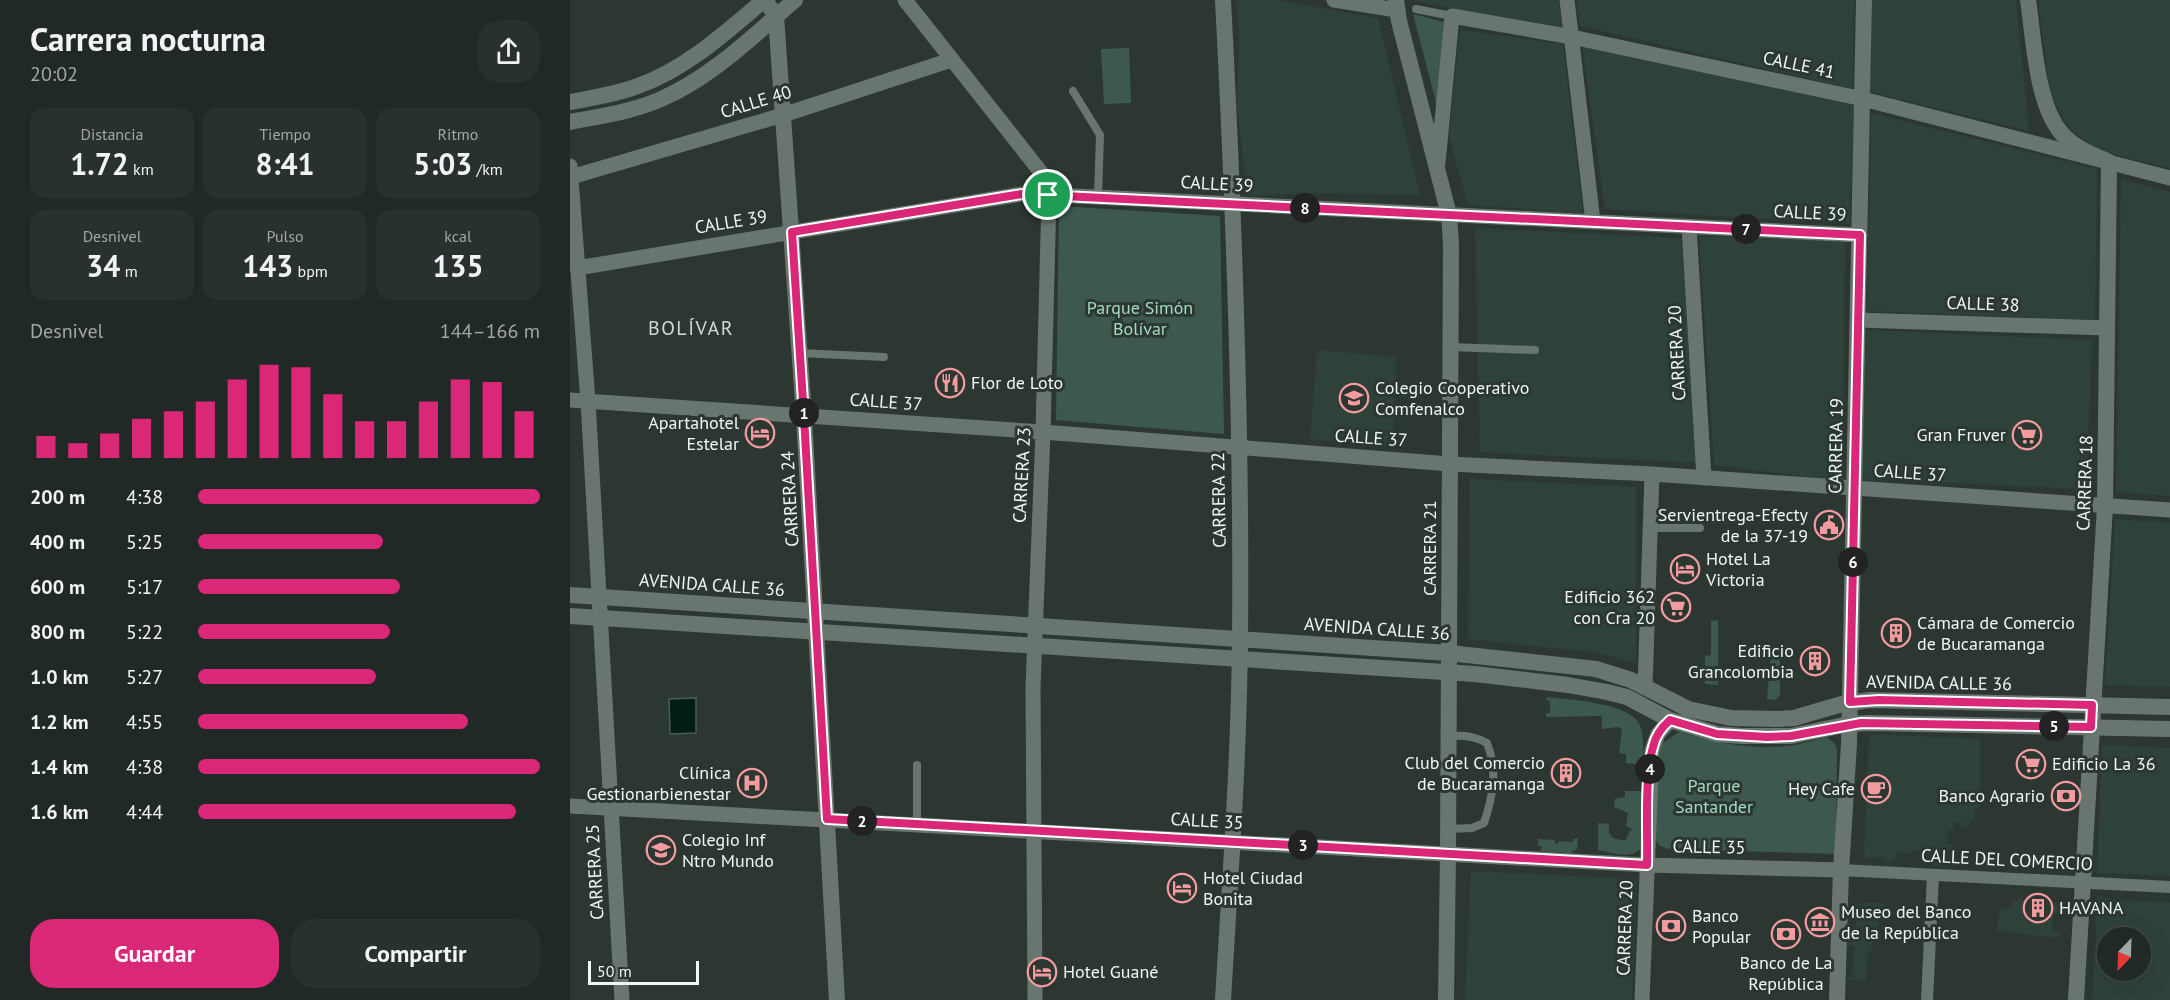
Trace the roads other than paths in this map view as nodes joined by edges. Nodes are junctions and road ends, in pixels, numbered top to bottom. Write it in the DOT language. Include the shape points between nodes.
graph roads {
  1 [pos="764,0"];
  2 [pos="795,0"];
  3 [pos="905,0"];
  4 [pos="1223,0"];
  5 [pos="1334,0"];
  6 [pos="1567,0"];
  7 [pos="1864,0"];
  8 [pos="2028,0"];
  9 [pos="1396,5"];
  10 [pos="1416,9"];
  11 [pos="776,16"];
  12 [pos="1452,16"];
  13 [pos="1572,37"];
  14 [pos="951,60"];
  15 [pos="1073,91"];
  16 [pos="1863,99"];
  17 [pos="570,102"];
  18 [pos="783,115"];
  19 [pos="570,122"];
  20 [pos="2109,162"];
  21 [pos="570,166"];
  22 [pos="1437,169"];
  23 [pos="570,177"];
  24 [pos="2170,178"];
  25 [pos="1048,195"];
  26 [pos="1098,197"];
  27 [pos="1234,204"];
  28 [pos="1449,215"];
  29 [pos="1593,222"];
  30 [pos="1689,226"];
  31 [pos="792,232"];
  32 [pos="1860,235"];
  33 [pos="578,268"];
  34 [pos="1858,320"];
  35 [pos="2107,327"];
  36 [pos="1450,347"];
  37 [pos="1534,350"];
  38 [pos="800,353"];
  39 [pos="884,357"];
  40 [pos="570,400"];
  41 [pos="588,401"];
  42 [pos="804,417"];
  43 [pos="1043,432"];
  44 [pos="1238,448"];
  45 [pos="1450,464"];
  46 [pos="1652,474"];
  47 [pos="1704,478"];
  48 [pos="1854,489"];
  49 [pos="2105,506"];
  50 [pos="2170,510"];
  51 [pos="1650,528"];
  52 [pos="1700,528"];
  53 [pos="570,596"];
  54 [pos="599,597"];
  55 [pos="816,611"];
  56 [pos="570,616"];
  57 [pos="600,618"];
  58 [pos="1034,625"];
  59 [pos="817,631"];
  60 [pos="1240,639"];
  61 [pos="1034,644"];
  62 [pos="1449,653"];
  63 [pos="1239,658"];
  64 [pos="1449,671"];
  65 [pos="1645,688"];
  66 [pos="1850,702"];
  67 [pos="2092,705"];
  68 [pos="2170,707"];
  69 [pos="1670,720"];
  70 [pos="1849,724"];
  71 [pos="2091,727"];
  72 [pos="2170,729"];
  73 [pos="1449,737"];
  74 [pos="917,765"];
  75 [pos="570,806"];
  76 [pos="610,808"];
  77 [pos="827,819"];
  78 [pos="917,824"];
  79 [pos="1448,830"];
  80 [pos="1035,831"];
  81 [pos="1232,842"];
  82 [pos="1448,854"];
  83 [pos="1647,865"];
  84 [pos="1841,870"];
  85 [pos="1933,875"];
  86 [pos="2082,882"];
  87 [pos="2170,887"];
  88 [pos="622,1000"];
  89 [pos="837,1000"];
  90 [pos="1035,1000"];
  91 [pos="1223,1000"];
  92 [pos="1446,1000"];
  93 [pos="1642,1000"];
  94 [pos="1837,1000"];
  95 [pos="1927,1000"];
  96 [pos="2076,1000"];
  1 -- 11 [label="street"];
  1 -- 17 [label="street" via="711,44 660,76 616,93"];
  2 -- 11 [label="street"];
  3 -- 14 [label="street, CARRERA 23"];
  4 -- 27 [label="street, CARRERA 22"];
  5 -- 9 [label="street"];
  6 -- 13 [label="street"];
  7 -- 16 [label="street, CARRERA 19"];
  8 -- 20 [label="street" via="2042,93 2054,123 2078,147"];
  9 -- 22 [label="street, CARRERA 21"];
  10 -- 12 [label="lane, CALLE 41"];
  11 -- 18 [label="street, CARRERA 24"];
  11 -- 19 [label="street" via="685,87 632,109"];
  12 -- 13 [label="street, CALLE 41"];
  12 -- 22 [label="street, CARRERA 21"];
  13 -- 16 [label="street, CALLE 41"];
  13 -- 29 [label="street"];
  14 -- 18 [label="street, CALLE 40"];
  14 -- 25 [label="street, CARRERA 23" via="1036,166"];
  15 -- 26 [label="lane" via="1100,135"];
  16 -- 20 [label="street, CALLE 41"];
  16 -- 32 [label="street, CARRERA 19"];
  18 -- 23 [label="street, CALLE 40"];
  18 -- 31 [label="street, CARRERA 24"];
  20 -- 24 [label="street, CALLE 41"];
  20 -- 35 [label="street, CARRERA 18"];
  21 -- 23 [label="street, CARRERA 25"];
  22 -- 28 [label="street, CARRERA 21"];
  23 -- 33 [label="street, CARRERA 25"];
  25 -- 26 [label="street, CALLE 39"];
  25 -- 31 [label="street, CALLE 39" via="1022,194"];
  25 -- 43 [label="street, CARRERA 23"];
  26 -- 27 [label="street, CALLE 39"];
  27 -- 28 [label="street, CALLE 39"];
  27 -- 44 [label="street, CARRERA 22"];
  28 -- 29 [label="street, CALLE 39"];
  28 -- 36 [label="street, CARRERA 21"];
  29 -- 30 [label="street, CALLE 39"];
  30 -- 32 [label="street, CALLE 39"];
  30 -- 47 [label="street, CARRERA 20"];
  31 -- 33 [label="street, CALLE 39"];
  31 -- 38 [label="street, CARRERA 24"];
  32 -- 34 [label="street, CARRERA 19"];
  33 -- 41 [label="street, CARRERA 25"];
  34 -- 35 [label="street, CALLE 38"];
  34 -- 48 [label="street, CARRERA 19"];
  35 -- 49 [label="street, CARRERA 18"];
  36 -- 37 [label="lane"];
  36 -- 45 [label="street, CARRERA 21"];
  38 -- 39 [label="lane"];
  38 -- 42 [label="street, CARRERA 24"];
  40 -- 41 [label="street, CALLE 37"];
  41 -- 42 [label="street, CALLE 37"];
  41 -- 54 [label="street, CARRERA 25"];
  42 -- 43 [label="street, CALLE 37"];
  42 -- 55 [label="street, CARRERA 24"];
  43 -- 44 [label="street, CALLE 37"];
  43 -- 58 [label="street, CARRERA 23"];
  44 -- 45 [label="street, CALLE 37"];
  44 -- 60 [label="street, CARRERA 22"];
  45 -- 46 [label="street, CALLE 37"];
  45 -- 62 [label="street, CARRERA 21"];
  46 -- 47 [label="street, CALLE 37"];
  46 -- 51 [label="street"];
  47 -- 48 [label="street, CALLE 37"];
  48 -- 49 [label="street, CALLE 37"];
  48 -- 66 [label="street, CARRERA 19"];
  49 -- 50 [label="street, CALLE 37"];
  49 -- 67 [label="street, CARRERA 18"];
  51 -- 52 [label="lane"];
  51 -- 65 [label="street"];
  53 -- 54 [label="street, AVENIDA CALLE 36"];
  54 -- 55 [label="street, AVENIDA CALLE 36"];
  54 -- 57 [label="street, CARRERA 25"];
  55 -- 58 [label="street, AVENIDA CALLE 36"];
  55 -- 59 [label="street, CARRERA 24"];
  56 -- 57 [label="street, AVENIDA CALLE 36"];
  57 -- 59 [label="street, AVENIDA CALLE 36"];
  57 -- 76 [label="street, CARRERA 25"];
  58 -- 60 [label="street, AVENIDA CALLE 36"];
  58 -- 61 [label="street, CARRERA 23"];
  59 -- 61 [label="street, AVENIDA CALLE 36"];
  59 -- 77 [label="street, CARRERA 24"];
  60 -- 62 [label="street, AVENIDA CALLE 36"];
  60 -- 63 [label="street, CARRERA 22"];
  61 -- 63 [label="street, AVENIDA CALLE 36"];
  61 -- 80 [label="street, CARRERA 23"];
  62 -- 64 [label="street, CARRERA 21"];
  62 -- 65 [label="street, AVENIDA CALLE 36" via="1596,669"];
  63 -- 64 [label="street, AVENIDA CALLE 36"];
  63 -- 81 [label="street, CARRERA 22"];
  64 -- 69 [label="street, AVENIDA CALLE 36" via="1590,688 1627,697"];
  64 -- 73 [label="street, CARRERA 21"];
  65 -- 66 [label="street, AVENIDA CALLE 36" via="1688,709 1731,718 1794,718"];
  66 -- 67 [label="street, AVENIDA CALLE 36"];
  66 -- 70 [label="street, CARRERA 19"];
  67 -- 68 [label="street, AVENIDA CALLE 36"];
  67 -- 71 [label="street, CARRERA 18"];
  69 -- 70 [label="street, AVENIDA CALLE 36" via="1717,734 1758,737 1791,736"];
  69 -- 83 [label="street, CARRERA 20" via="1658,734 1652,750"];
  70 -- 71 [label="street, AVENIDA CALLE 36"];
  70 -- 84 [label="street, CARRERA 19"];
  71 -- 72 [label="street, AVENIDA CALLE 36"];
  71 -- 86 [label="street, CARRERA 18"];
  73 -- 79 [label="street, CARRERA 21"];
  73 -- 79 [label="lane" via="1474,737 1487,743 1493,758 1494,788 1484,823"];
  74 -- 78 [label="lane"];
  75 -- 76 [label="street, CALLE 35"];
  76 -- 77 [label="street, CALLE 35"];
  76 -- 88 [label="street, CARRERA 25"];
  77 -- 78 [label="street, CALLE 35"];
  77 -- 89 [label="street, CARRERA 24"];
  78 -- 80 [label="street, CALLE 35"];
  79 -- 82 [label="street, CARRERA 21"];
  80 -- 81 [label="street, CALLE 35"];
  80 -- 90 [label="street, CARRERA 23"];
  81 -- 82 [label="street, CALLE 35"];
  81 -- 91 [label="street, CARRERA 22"];
  82 -- 83 [label="street, CALLE 35"];
  82 -- 92 [label="street, CARRERA 21"];
  83 -- 84 [label="street, CALLE 35"];
  83 -- 93 [label="street, CARRERA 20"];
  84 -- 85 [label="street, CALLE DEL COMERCIO"];
  84 -- 94 [label="street, CARRERA 19"];
  85 -- 86 [label="street, CALLE DEL COMERCIO"];
  85 -- 95 [label="street"];
  86 -- 87 [label="street, CALLE DEL COMERCIO"];
  86 -- 96 [label="street, CARRERA 18"];
}
